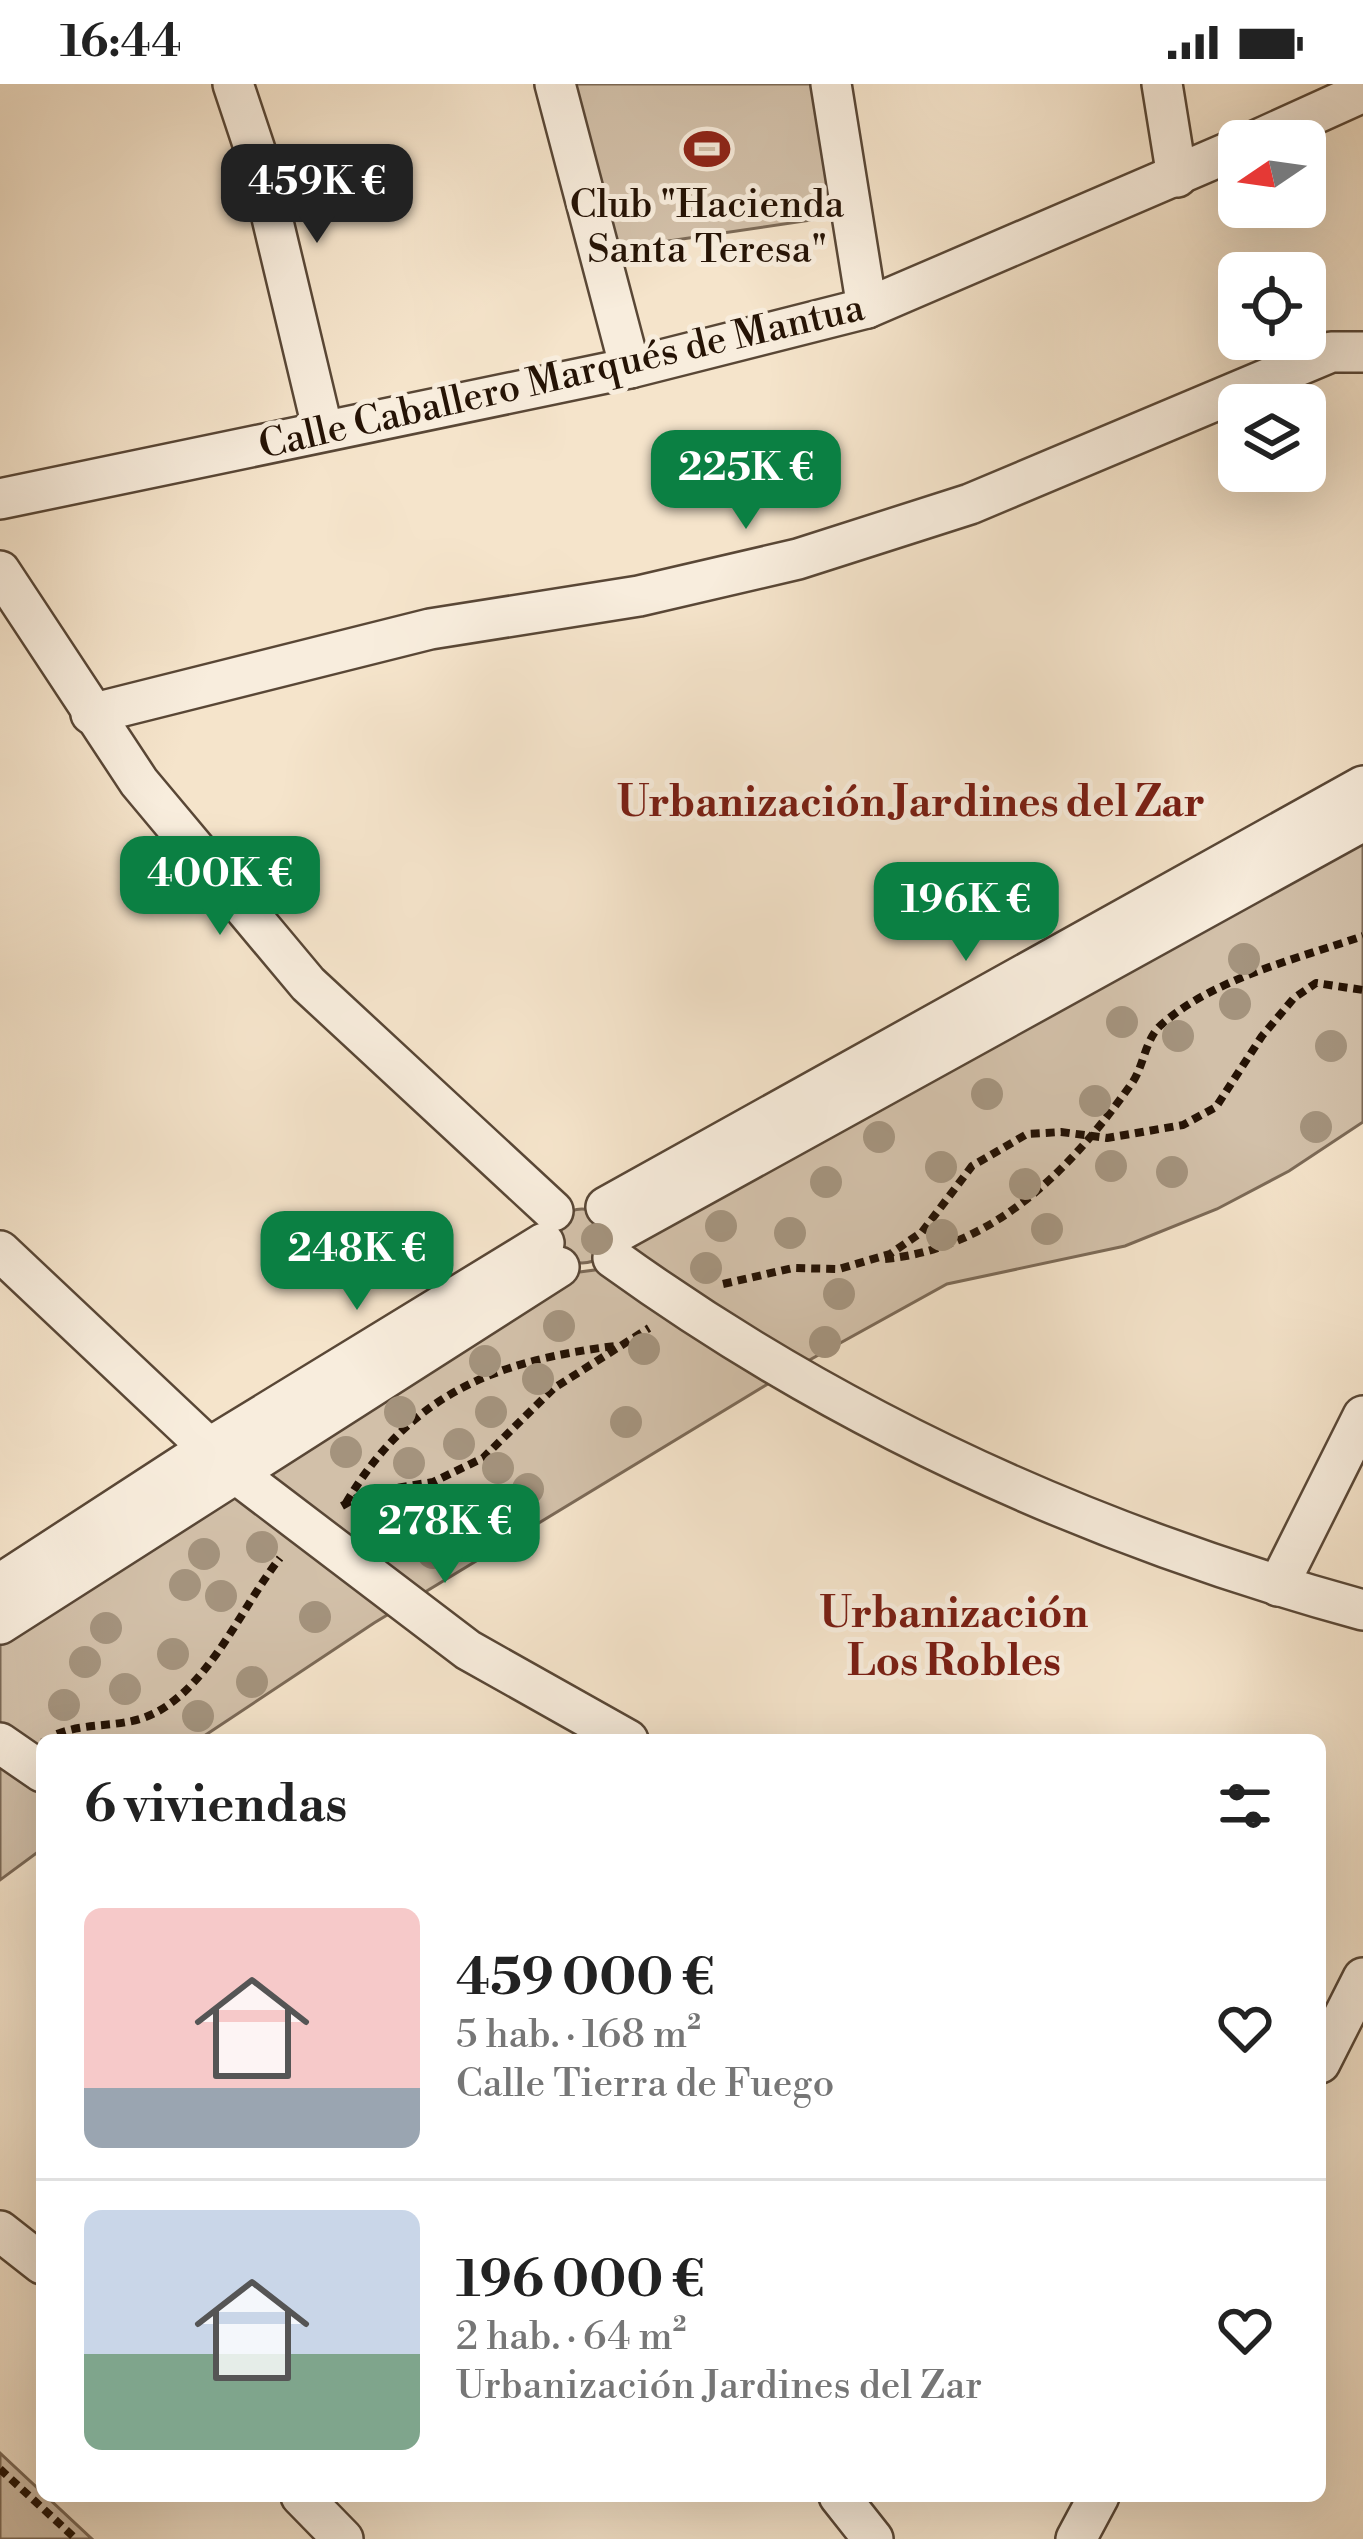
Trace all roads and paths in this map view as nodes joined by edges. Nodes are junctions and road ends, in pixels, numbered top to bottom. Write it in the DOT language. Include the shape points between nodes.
graph roads {
  1 [pos="232,84"];
  2 [pos="555,84"];
  3 [pos="831,84"];
  4 [pos="1162,84"];
  5 [pos="1363,92"];
  6 [pos="1301,120"];
  7 [pos="1218,158"];
  8 [pos="1178,177"];
  9 [pos="867,308"];
  10 [pos="1352,344"];
  11 [pos="630,368"];
  12 [pos="323,431"];
  13 [pos="0,499"];
  14 [pos="0,571"];
  15 [pos="91,714"];
  16 [pos="1363,785"];
  17 [pos="1363,821"];
  18 [pos="1363,936"];
  19 [pos="1363,990"];
  20 [pos="1090,1136"];
  21 [pos="613,1232"];
  22 [pos="552,1240"];
  23 [pos="0,1251"];
  24 [pos="865,1261"];
  25 [pos="681,1307"];
  26 [pos="620,1345"];
  27 [pos="1363,1416"];
  28 [pos="222,1460"];
  29 [pos="345,1504"];
  30 [pos="313,1532"];
  31 [pos="0,1584"];
  32 [pos="1278,1586"];
  33 [pos="1363,1610"];
  34 [pos="0,1624"];
  35 [pos="63,1734"];
  36 [pos="617,1734"];
  37 [pos="1363,1978"];
  38 [pos="1330,2018"];
  39 [pos="0,2469"];
  40 [pos="307,2502"];
  41 [pos="844,2502"];
  42 [pos="1096,2502"];
  43 [pos="76,2539"];
  44 [pos="343,2539"];
  45 [pos="873,2539"];
  46 [pos="1076,2539"];
  1 -- 12 [label="street" via="258,159"];
  2 -- 11 [label="street"];
  3 -- 9 [label="street"];
  4 -- 8 [label="street"];
  5 -- 6 [label="street"];
  7 -- 8 [label="street, Calle Caballero Marqués de Mantua"];
  8 -- 9 [label="street, Calle Caballero Marqués de Mantua"];
  9 -- 11 [label="street, Calle Caballero Marqués de Mantua"];
  10 -- 15 [label="street" via="970,504 798,559 639,596 430,629"];
  11 -- 12 [label="street, Calle Caballero Marqués de Mantua"];
  12 -- 13 [label="street, Calle Caballero Marqués de Mantua"];
  14 -- 15 [label="street"];
  15 -- 22 [label="street" via="308,984"];
  16 -- 21 [label="street"];
  17 -- 21 [label="street"];
  18 -- 20 [label="path" via="1194,1000 1156,1029 1136,1078"];
  19 -- 20 [label="path" via="1316,983 1294,998 1216,1107 1183,1125"];
  20 -- 24 [label="path" via="1055,1179 986,1229 923,1255"];
  20 -- 24 [label="path" via="1027,1134 1001,1147 972,1166 922,1232"];
  21 -- 22 [label="street" via="579,1198"];
  21 -- 22 [label="street" via="588,1274"];
  21 -- 25 [label="street"];
  22 -- 28 [label="street"];
  23 -- 28 [label="street"];
  24 -- 25 [label="path" via="754,1275"];
  25 -- 26 [label="path"];
  25 -- 32 [label="street" via="836,1403 1023,1495"];
  26 -- 29 [label="path" via="554,1388 483,1458 433,1482"];
  26 -- 29 [label="path" via="494,1369 452,1390 407,1424"];
  27 -- 32 [label="street"];
  28 -- 30 [label="street"];
  28 -- 31 [label="street"];
  28 -- 34 [label="street"];
  29 -- 30 [label="path"];
  30 -- 35 [label="path" via="281,1556 183,1695 140,1719 86,1723"];
  30 -- 36 [label="street" via="468,1650"];
  32 -- 33 [label="street"];
  37 -- 38 [label="street"];
  39 -- 43 [label="path"];
  40 -- 44 [label="street"];
  41 -- 45 [label="street"];
  42 -- 46 [label="street"];
}
